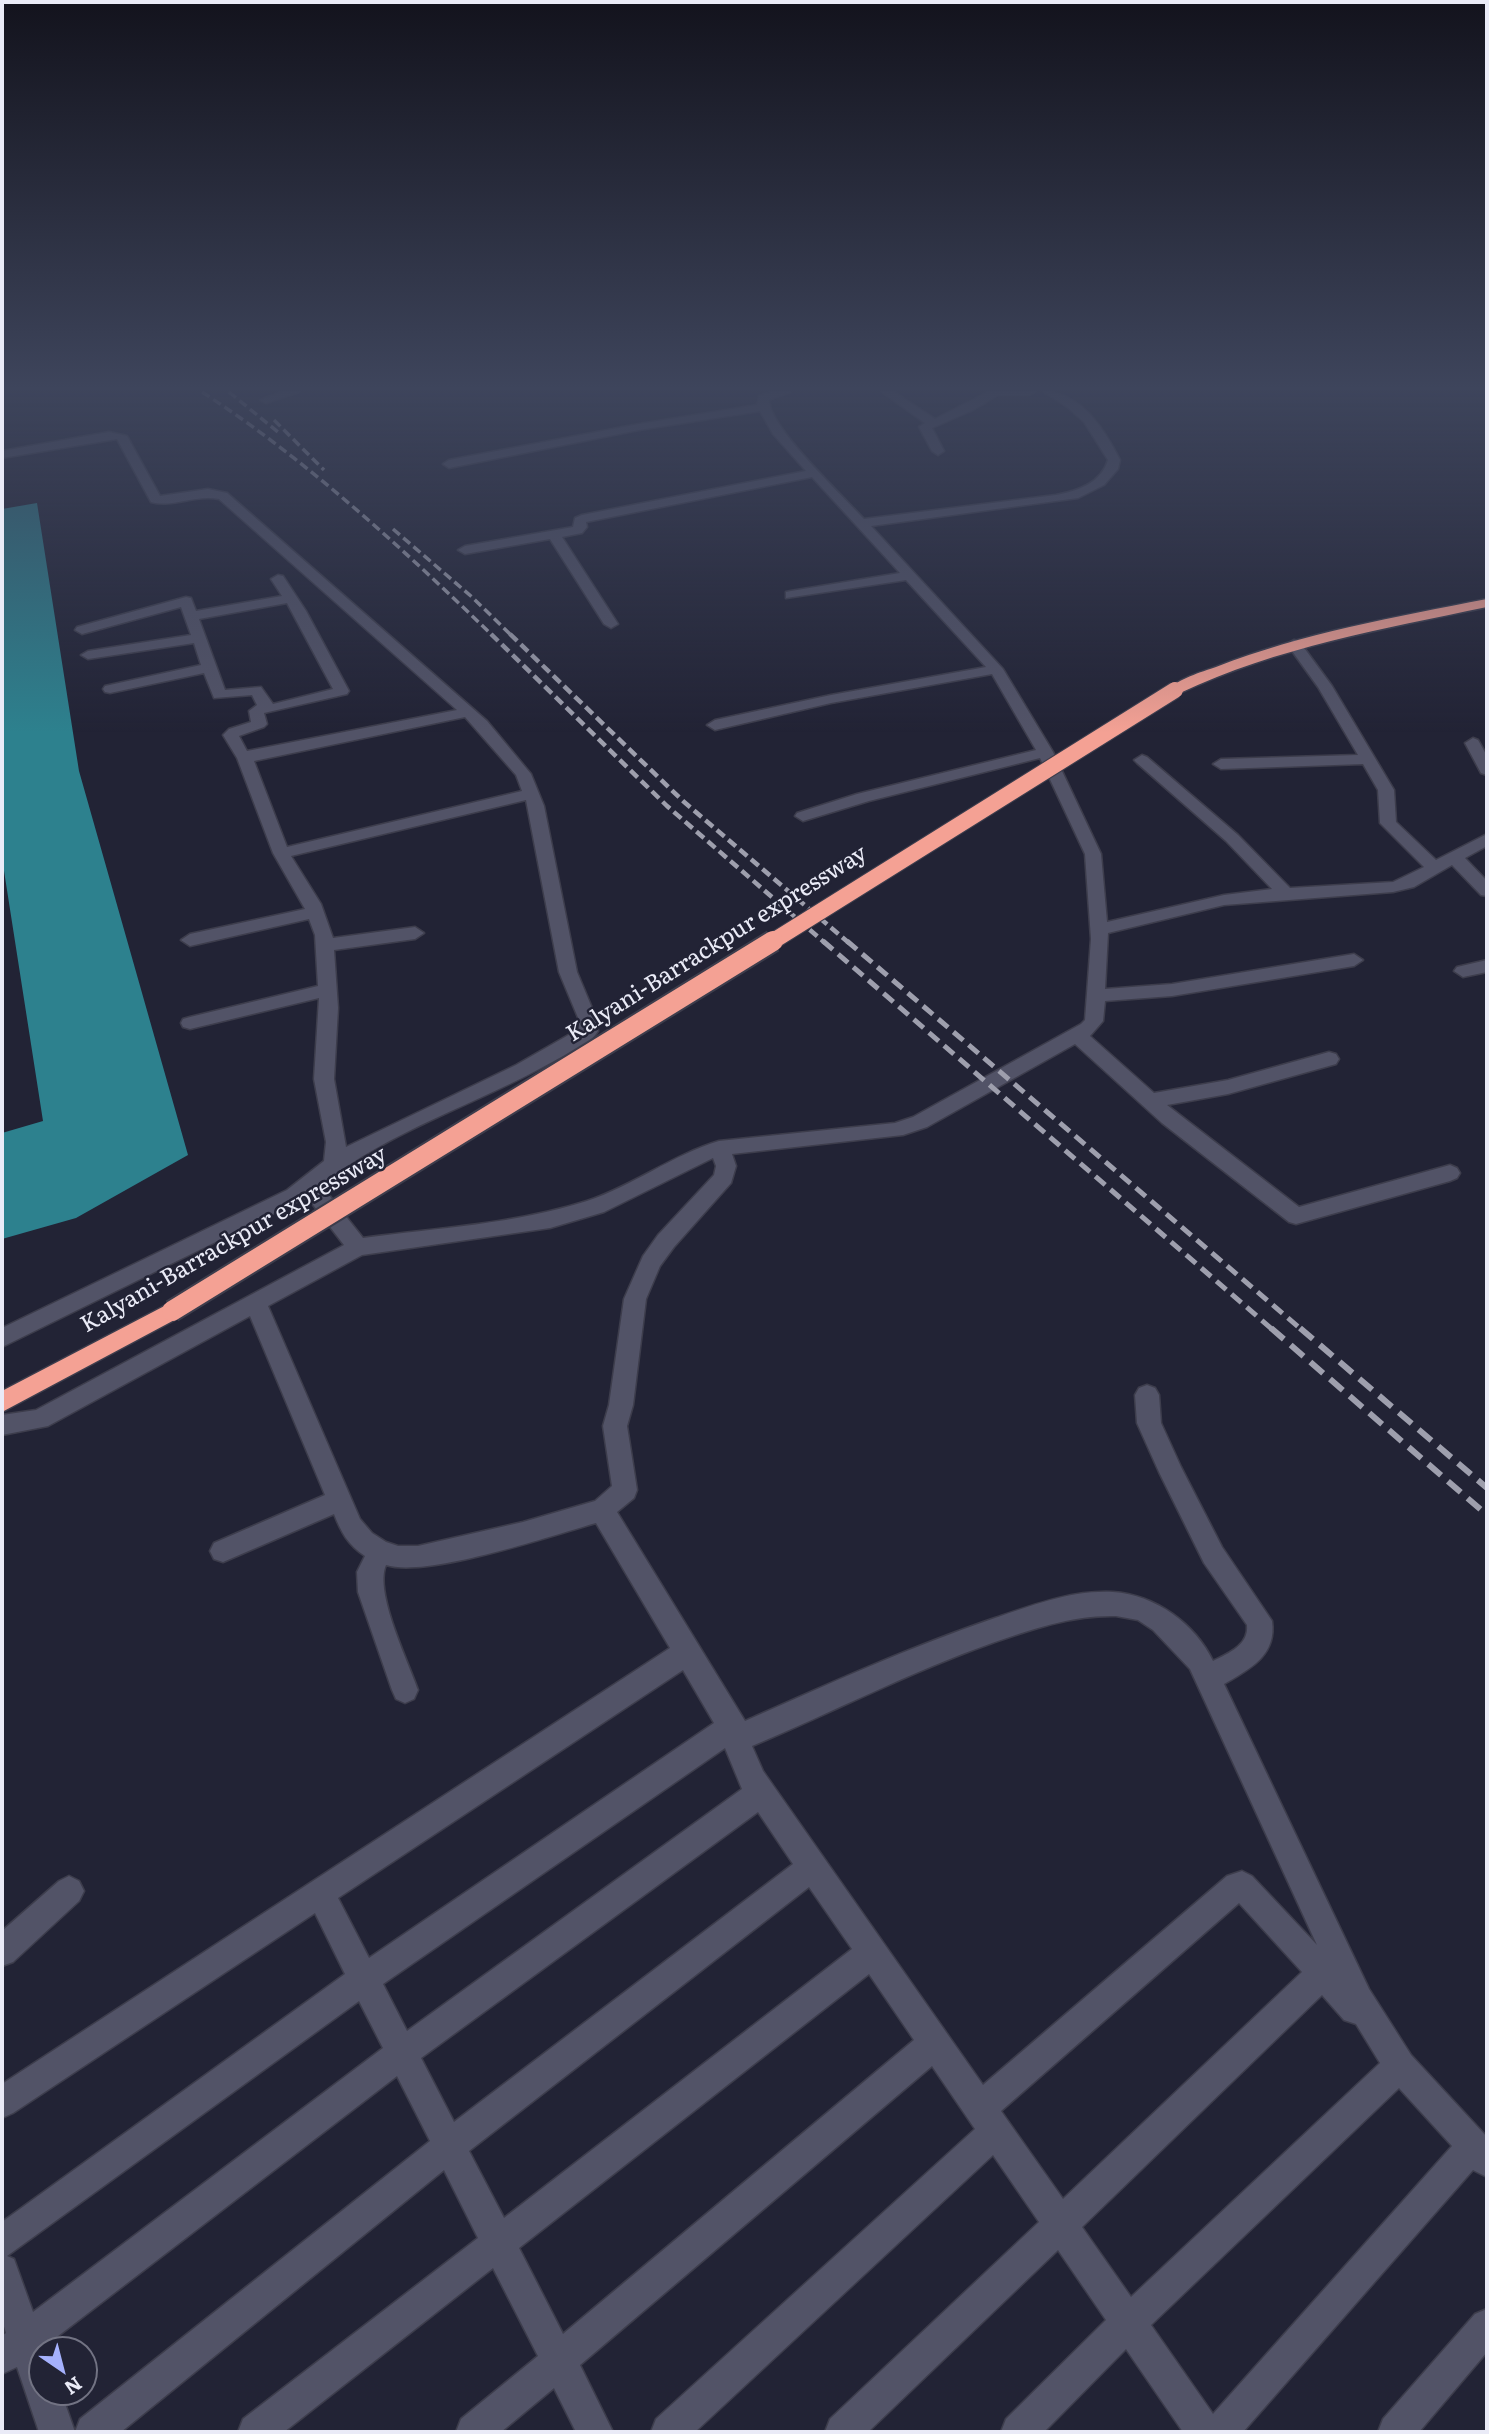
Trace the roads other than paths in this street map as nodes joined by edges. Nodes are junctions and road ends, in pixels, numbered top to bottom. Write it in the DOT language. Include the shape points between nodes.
graph roads {
  1 [pos="234,506"];
  2 [pos="649,506"];
  3 [pos="845,506"];
  4 [pos="1003,506"];
  5 [pos="862,523"];
  6 [pos="554,534"];
  7 [pos="465,550"];
  8 [pos="911,575"];
  9 [pos="278,579"];
  10 [pos="791,595"];
  11 [pos="291,598"];
  12 [pos="1487,603"];
  13 [pos="191,616"];
  14 [pos="611,624"];
  15 [pos="82,630"];
  16 [pos="199,638"];
  17 [pos="1294,644"];
  18 [pos="88,655"];
  19 [pos="209,668"];
  20 [pos="996,669"];
  21 [pos="110,689"];
  22 [pos="265,708"];
  23 [pos="468,712"];
  24 [pos="715,725"];
  25 [pos="1473,743"];
  26 [pos="1045,752"];
  27 [pos="246,757"];
  28 [pos="1368,759"];
  29 [pos="1142,760"];
  30 [pos="1221,764"];
  31 [pos="1487,770"];
  32 [pos="531,794"];
  33 [pos="803,816"];
  34 [pos="1487,839"];
  35 [pos="281,853"];
  36 [pos="1455,858"];
  37 [pos="1435,869"];
  38 [pos="1487,891"];
  39 [pos="1286,894"];
  40 [pos="316,912"];
  41 [pos="1099,930"];
  42 [pos="415,933"];
  43 [pos="190,940"];
  44 [pos="325,945"];
  45 [pos="1354,960"];
  46 [pos="1487,966"];
  47 [pos="1463,971"];
  48 [pos="328,990"];
  49 [pos="1096,996"];
  50 [pos="190,1023"];
  51 [pos="1078,1035"];
  52 [pos="1329,1059"];
  53 [pos="1150,1101"];
  54 [pos="719,1148"];
  55 [pos="334,1164"];
  56 [pos="1450,1173"];
  57 [pos="310,1186"];
  58 [pos="358,1247"];
  59 [pos="255,1303"];
  60 [pos="2,1338"];
  61 [pos="1147,1395"];
  62 [pos="2,1402"];
  63 [pos="2,1424"];
  64 [pos="340,1500"];
  65 [pos="602,1510"];
  66 [pos="223,1551"];
  67 [pos="379,1551"];
  68 [pos="687,1652"];
  69 [pos="1208,1679"];
  70 [pos="405,1689"];
  71 [pos="735,1730"];
  72 [pos="761,1793"];
  73 [pos="812,1867"];
  74 [pos="69,1891"];
  75 [pos="321,1895"];
  76 [pos="2,1951"];
  77 [pos="871,1953"];
  78 [pos="1323,1973"];
  79 [pos="364,1979"];
  80 [pos="1381,2035"];
  81 [pos="934,2044"];
  82 [pos="401,2053"];
  83 [pos="1401,2066"];
  84 [pos="2,2102"];
  85 [pos="987,2120"];
  86 [pos="449,2146"];
  87 [pos="1480,2153"];
  88 [pos="1059,2226"];
  89 [pos="2,2242"];
  90 [pos="499,2244"];
  91 [pos="2,2272"];
  92 [pos="1127,2324"];
  93 [pos="1487,2326"];
  94 [pos="13,2348"];
  95 [pos="559,2362"];
  96 [pos="28,2369"];
  97 [pos="48,2406"];
  98 [pos="57,2432"];
  99 [pos="93,2432"];
  100 [pos="256,2432"];
  101 [pos="474,2432"];
  102 [pos="595,2432"];
  103 [pos="669,2432"];
  104 [pos="843,2432"];
  105 [pos="1019,2432"];
  106 [pos="1204,2432"];
  107 [pos="1220,2432"];
  108 [pos="1396,2432"];
  1 -- 23 [label="street"];
  2 -- 6 [label="street" via="582,519 580,529"];
  3 -- 5 [label="street"];
  4 -- 5 [label="street"];
  5 -- 8 [label="street"];
  6 -- 7 [label="street"];
  6 -- 14 [label="street"];
  8 -- 10 [label="street"];
  8 -- 20 [label="street"];
  9 -- 11 [label="street"];
  11 -- 13 [label="street"];
  11 -- 22 [label="street" via="342,691"];
  12 -- 17 [label="highway, Kalyani-Barrackpur expressway"];
  13 -- 15 [label="street" via="182,600"];
  13 -- 16 [label="street"];
  16 -- 18 [label="street"];
  16 -- 19 [label="street"];
  17 -- 28 [label="street"];
  17 -- 62 [label="highway, Kalyani-Barrackpur expressway, bridge" via="1212,671 1175,690 172,1311"];
  19 -- 21 [label="street"];
  19 -- 22 [label="street" via="219,695 256,690"];
  20 -- 24 [label="street"];
  20 -- 26 [label="street"];
  22 -- 27 [label="street" via="256,712 259,724 231,735"];
  23 -- 27 [label="street"];
  23 -- 32 [label="street" via="523,774"];
  25 -- 31 [label="street"];
  26 -- 33 [label="street" via="958,777 864,795"];
  26 -- 41 [label="street" via="1093,854"];
  27 -- 35 [label="street"];
  28 -- 30 [label="street"];
  28 -- 37 [label="street" via="1386,790 1388,823"];
  29 -- 39 [label="street" via="1231,838"];
  32 -- 35 [label="street"];
  32 -- 55 [label="street" via="568,972 589,1031 523,1070"];
  34 -- 36 [label="street"];
  35 -- 40 [label="street"];
  36 -- 37 [label="street"];
  36 -- 38 [label="street"];
  37 -- 39 [label="street" via="1384,889"];
  39 -- 41 [label="street" via="1224,900"];
  40 -- 43 [label="street"];
  40 -- 44 [label="street"];
  41 -- 49 [label="street"];
  42 -- 44 [label="street"];
  44 -- 48 [label="street"];
  45 -- 49 [label="street" via="1172,990"];
  46 -- 47 [label="street"];
  48 -- 50 [label="street"];
  48 -- 55 [label="street" via="324,1079 336,1142"];
  49 -- 51 [label="street" via="1094,1021"];
  51 -- 53 [label="street"];
  51 -- 54 [label="street" via="920,1122 896,1130"];
  52 -- 53 [label="street" via="1227,1087"];
  53 -- 56 [label="street" via="1296,1216"];
  54 -- 58 [label="street" via="576,1214"];
  54 -- 65 [label="street" via="726,1166 724,1178 658,1251 635,1299 615,1426 625,1490"];
  55 -- 57 [label="street"];
  57 -- 58 [label="street"];
  57 -- 60 [label="street"];
  58 -- 59 [label="street"];
  59 -- 63 [label="street" via="40,1419"];
  59 -- 64 [label="street"];
  61 -- 69 [label="street" via="1149,1423 1171,1472 1213,1555 1259,1621 1261,1634 1254,1649"];
  64 -- 66 [label="street"];
  64 -- 67 [label="street" via="363,1541"];
  65 -- 67 [label="street" via="418,1557"];
  65 -- 68 [label="street"];
  67 -- 70 [label="street" via="370,1572 371,1592"];
  68 -- 71 [label="street"];
  68 -- 75 [label="street"];
  69 -- 71 [label="street" via="1199,1660 1162,1621 1138,1607 1101,1602 1059,1608 935,1650 746,1735"];
  69 -- 80 [label="street" via="1358,2000"];
  71 -- 72 [label="street" via="743,1763"];
  71 -- 79 [label="street"];
  72 -- 73 [label="street"];
  72 -- 82 [label="street"];
  73 -- 77 [label="street"];
  73 -- 86 [label="street"];
  74 -- 76 [label="street"];
  75 -- 79 [label="street"];
  75 -- 84 [label="street"];
  77 -- 81 [label="street"];
  77 -- 90 [label="street"];
  78 -- 80 [label="street"];
  78 -- 85 [label="street" via="1249,1892 1237,1886"];
  78 -- 88 [label="street"];
  79 -- 82 [label="street"];
  79 -- 89 [label="street"];
  80 -- 83 [label="street"];
  81 -- 85 [label="street"];
  81 -- 95 [label="street"];
  82 -- 86 [label="street"];
  82 -- 94 [label="street"];
  83 -- 87 [label="street"];
  83 -- 92 [label="street"];
  85 -- 88 [label="street"];
  85 -- 103 [label="street"];
  86 -- 90 [label="street"];
  86 -- 99 [label="street"];
  87 -- 107 [label="street"];
  88 -- 92 [label="street"];
  88 -- 104 [label="street"];
  90 -- 95 [label="street"];
  90 -- 100 [label="street"];
  91 -- 94 [label="street"];
  92 -- 105 [label="street"];
  92 -- 106 [label="street"];
  93 -- 108 [label="street"];
  94 -- 96 [label="street"];
  95 -- 101 [label="street"];
  95 -- 102 [label="street"];
  97 -- 98 [label="street"];
}
